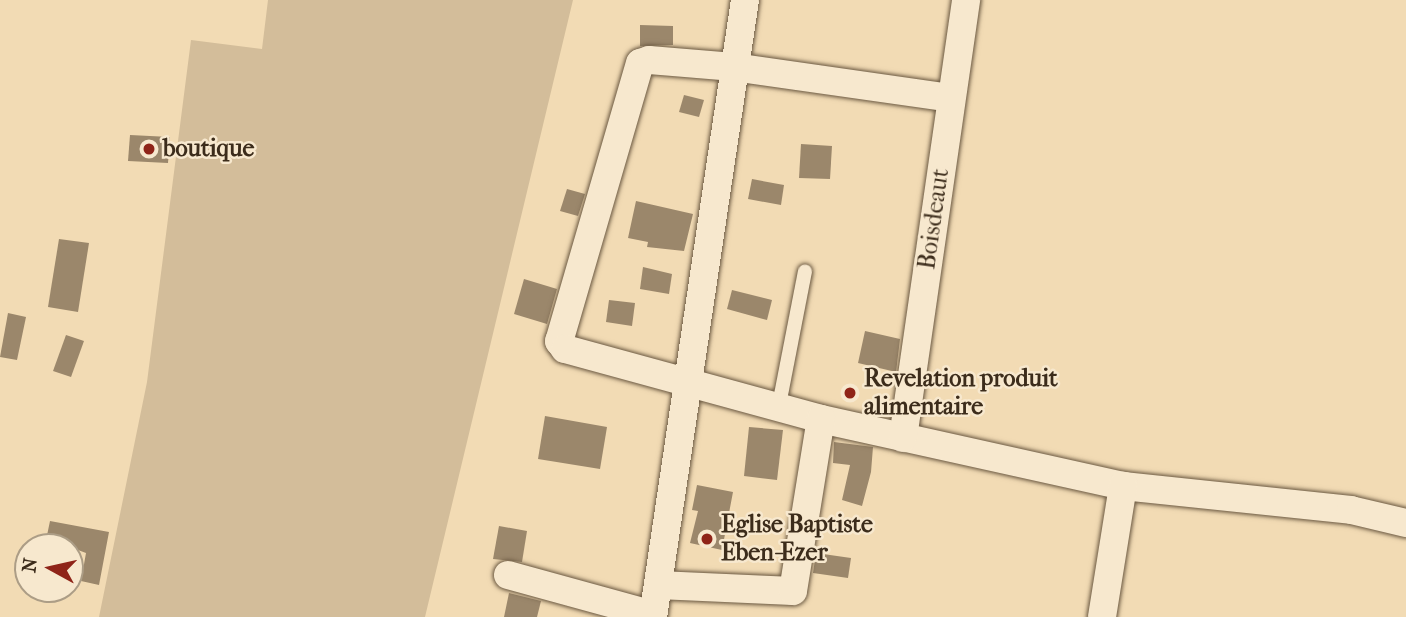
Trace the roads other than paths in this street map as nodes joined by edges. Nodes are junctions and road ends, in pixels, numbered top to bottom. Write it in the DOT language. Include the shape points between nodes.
graph roads {
  1 [pos="745,0"];
  2 [pos="966,0"];
  3 [pos="734,67"];
  4 [pos="951,98"];
  5 [pos="805,271"];
  6 [pos="687,382"];
  7 [pos="779,405"];
  8 [pos="821,419"];
  9 [pos="903,439"];
  10 [pos="1123,486"];
  11 [pos="1406,523"];
  12 [pos="508,575"];
  13 [pos="658,585"];
  14 [pos="653,616"];
  15 [pos="1102,617"];
  1 -- 3 [label="street"];
  2 -- 4 [label="street, Boisdeaut"];
  3 -- 4 [label="street"];
  3 -- 6 [label="street"];
  3 -- 6 [label="street" via="640,63 559,341 565,349"];
  4 -- 9 [label="street, Boisdeaut"];
  5 -- 7 [label="lane"];
  6 -- 7 [label="street"];
  6 -- 13 [label="street"];
  7 -- 8 [label="street"];
  8 -- 9 [label="street"];
  8 -- 13 [label="street" via="793,591"];
  9 -- 10 [label="street"];
  10 -- 11 [label="street" via="1350,510"];
  10 -- 15 [label="street"];
  12 -- 14 [label="street"];
  13 -- 14 [label="street"];
}
